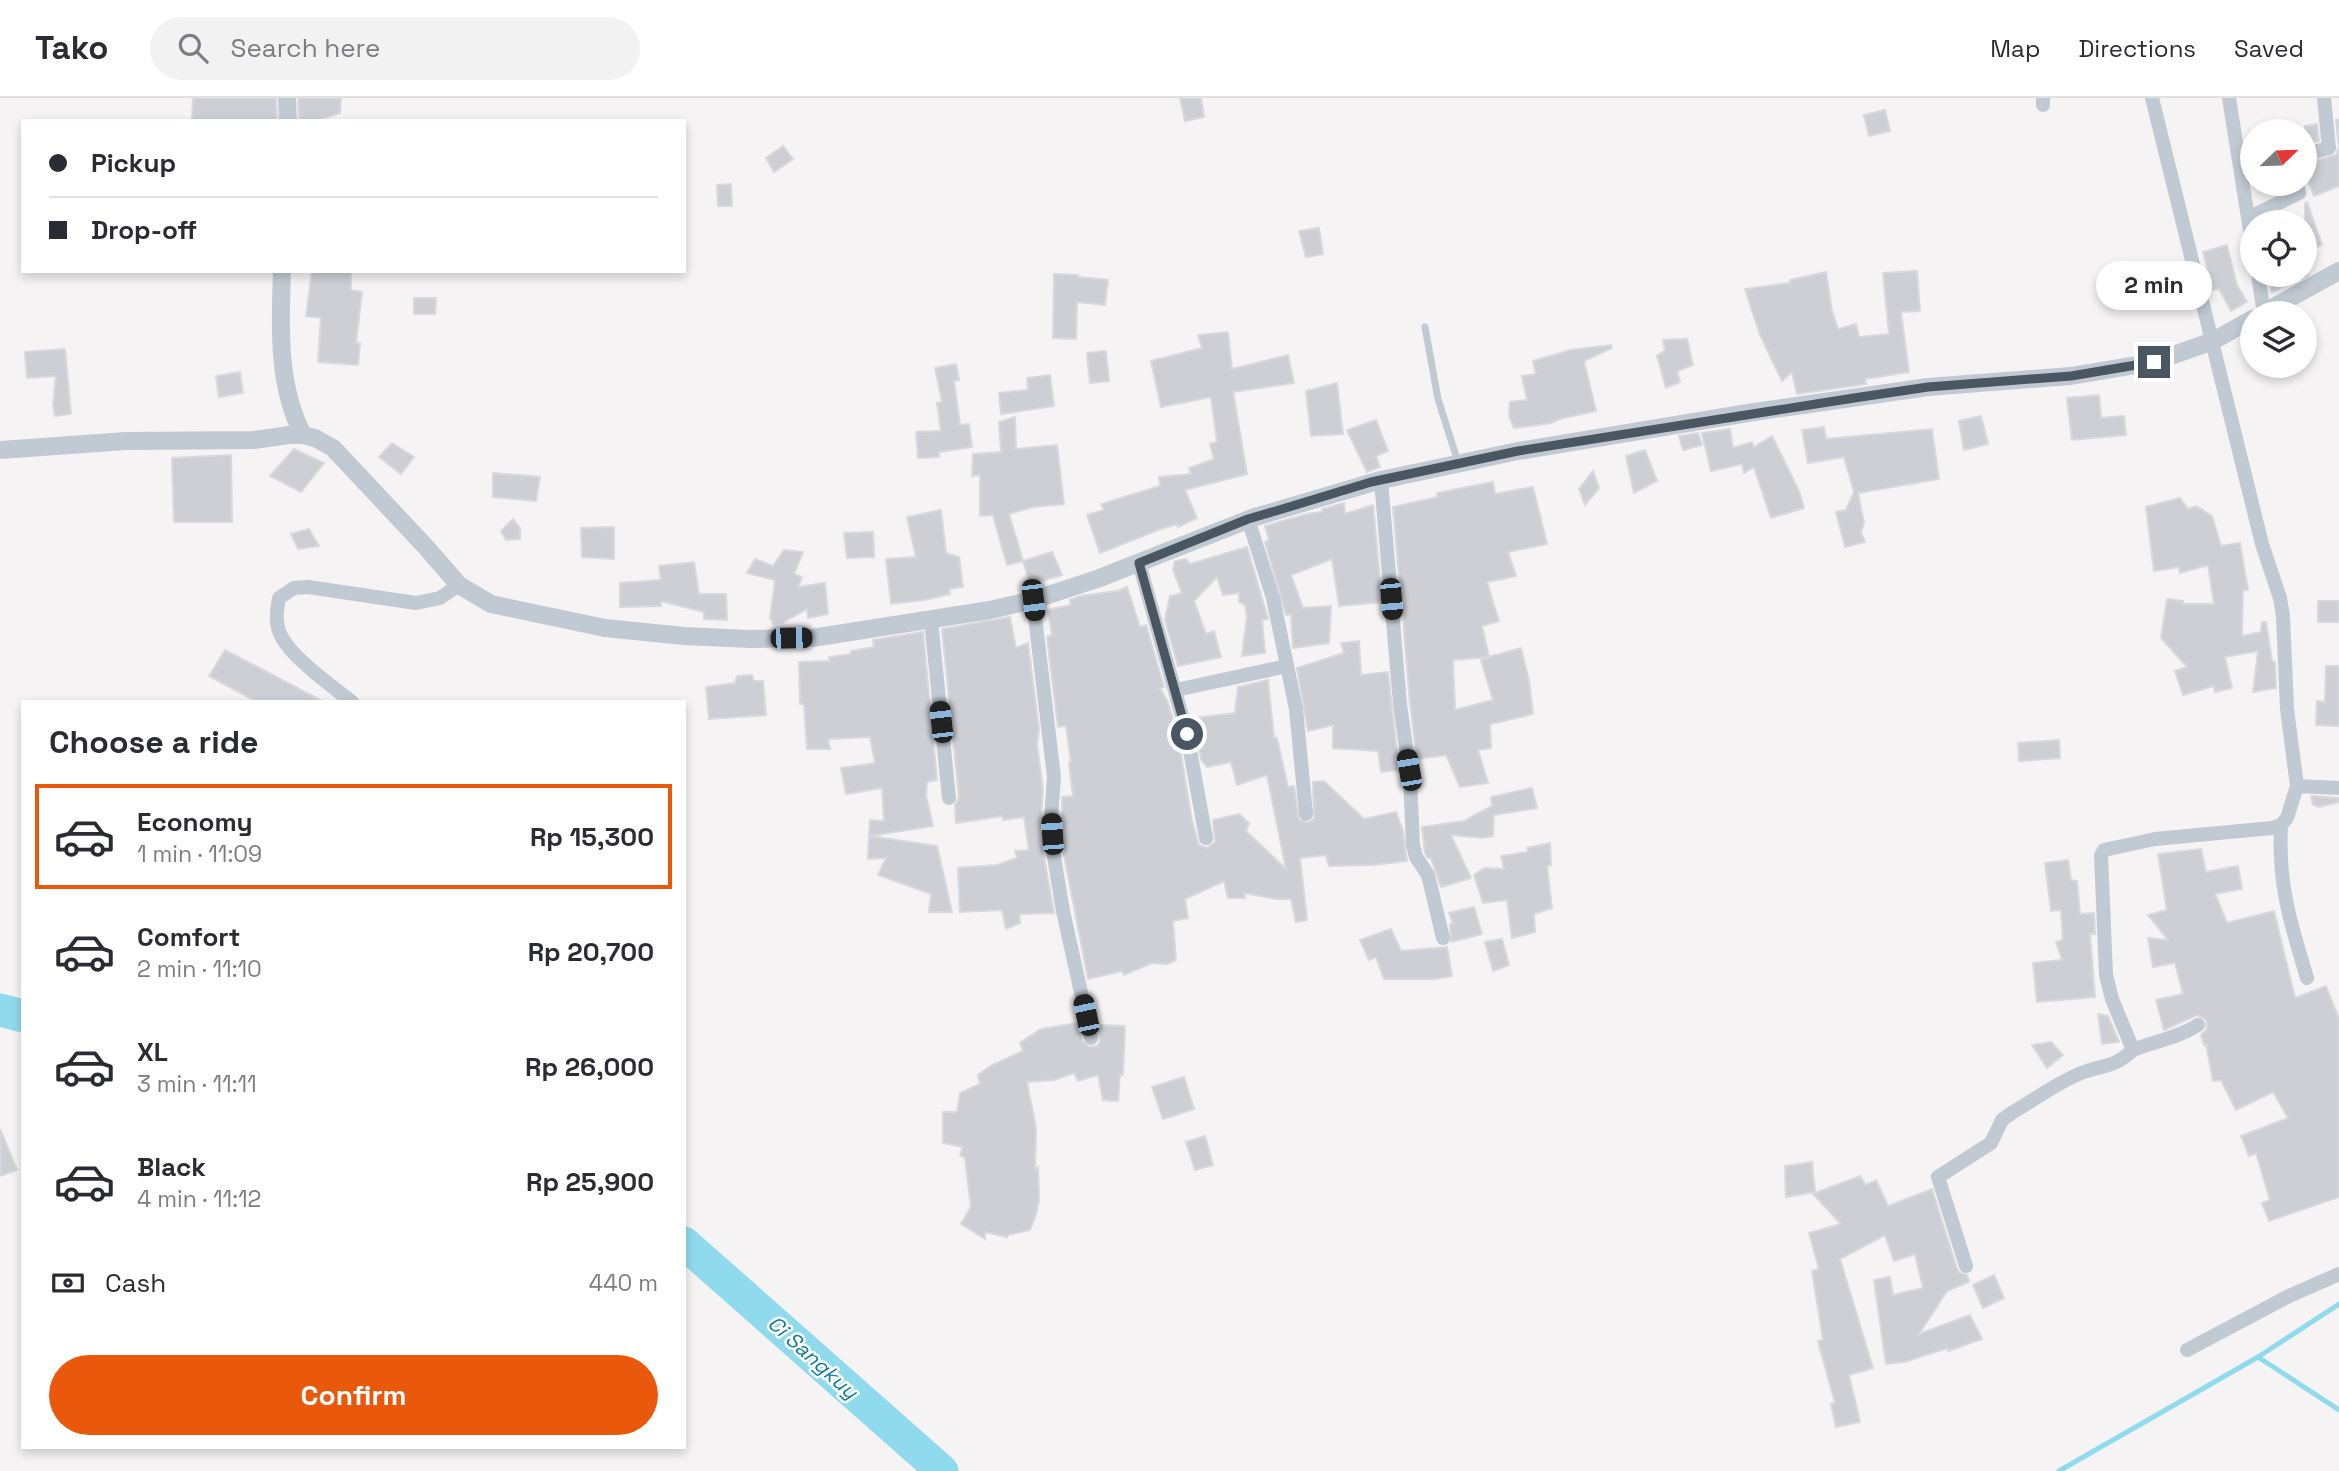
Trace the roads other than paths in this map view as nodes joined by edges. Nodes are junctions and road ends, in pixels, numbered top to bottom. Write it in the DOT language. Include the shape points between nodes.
graph roads {
  1 [pos="288,98"];
  2 [pos="2152,98"];
  3 [pos="2229,98"];
  4 [pos="2324,98"];
  5 [pos="288,119"];
  6 [pos="2317,151"];
  7 [pos="2293,196"];
  8 [pos="2247,210"];
  9 [pos="2264,210"];
  10 [pos="2339,271"];
  11 [pos="282,273"];
  12 [pos="2285,301"];
  13 [pos="2240,326"];
  14 [pos="1424,327"];
  15 [pos="2213,341"];
  16 [pos="303,435"];
  17 [pos="0,450"];
  18 [pos="1458,463"];
  19 [pos="1381,480"];
  20 [pos="1248,519"];
  21 [pos="1139,563"];
  22 [pos="459,585"];
  23 [pos="1033,600"];
  24 [pos="930,620"];
  25 [pos="1287,666"];
  26 [pos="1176,690"];
  27 [pos="350,700"];
  28 [pos="2297,786"];
  29 [pos="2339,788"];
  30 [pos="949,799"];
  31 [pos="1306,814"];
  32 [pos="2281,825"];
  33 [pos="1206,838"];
  34 [pos="1443,938"];
  35 [pos="2307,978"];
  36 [pos="2198,1025"];
  37 [pos="1091,1038"];
  38 [pos="2133,1050"];
  39 [pos="1966,1266"];
  40 [pos="2339,1274"];
  41 [pos="2187,1350"];
  1 -- 5 [label="street"];
  2 -- 15 [label="street"];
  3 -- 8 [label="street"];
  4 -- 6 [label="street" via="2329,148"];
  7 -- 9 [label="street"];
  10 -- 12 [label="street"];
  11 -- 16 [label="street" via="284,380"];
  13 -- 15 [label="street"];
  14 -- 18 [label="lane" via="1438,399"];
  15 -- 18 [label="street" via="2154,362 2071,376 1928,387"];
  15 -- 28 [label="street" via="2262,544 2280,598"];
  16 -- 17 [label="street"];
  16 -- 22 [label="street" via="342,457"];
  18 -- 19 [label="street"];
  19 -- 20 [label="street"];
  19 -- 34 [label="street" via="1413,845 1429,875"];
  20 -- 21 [label="street"];
  20 -- 25 [label="street" via="1273,598"];
  21 -- 23 [label="street"];
  21 -- 26 [label="street"];
  22 -- 24 [label="street" via="491,604 605,628 684,636 812,638"];
  22 -- 27 [label="street" via="440,598 416,603 308,587 294,588 279,598 279,632 296,656"];
  23 -- 24 [label="street"];
  23 -- 37 [label="street" via="1054,777 1053,850"];
  24 -- 30 [label="street"];
  25 -- 26 [label="street"];
  25 -- 31 [label="street"];
  26 -- 33 [label="street"];
  28 -- 29 [label="street"];
  28 -- 32 [label="street"];
  32 -- 35 [label="street" via="2282,885"];
  32 -- 38 [label="street" via="2155,839 2104,850 2106,975"];
  36 -- 38 [label="street"];
  38 -- 39 [label="street" via="2109,1067 2085,1072 2012,1112 2002,1120 1991,1143 1938,1177"];
  40 -- 41 [label="street"];
}
